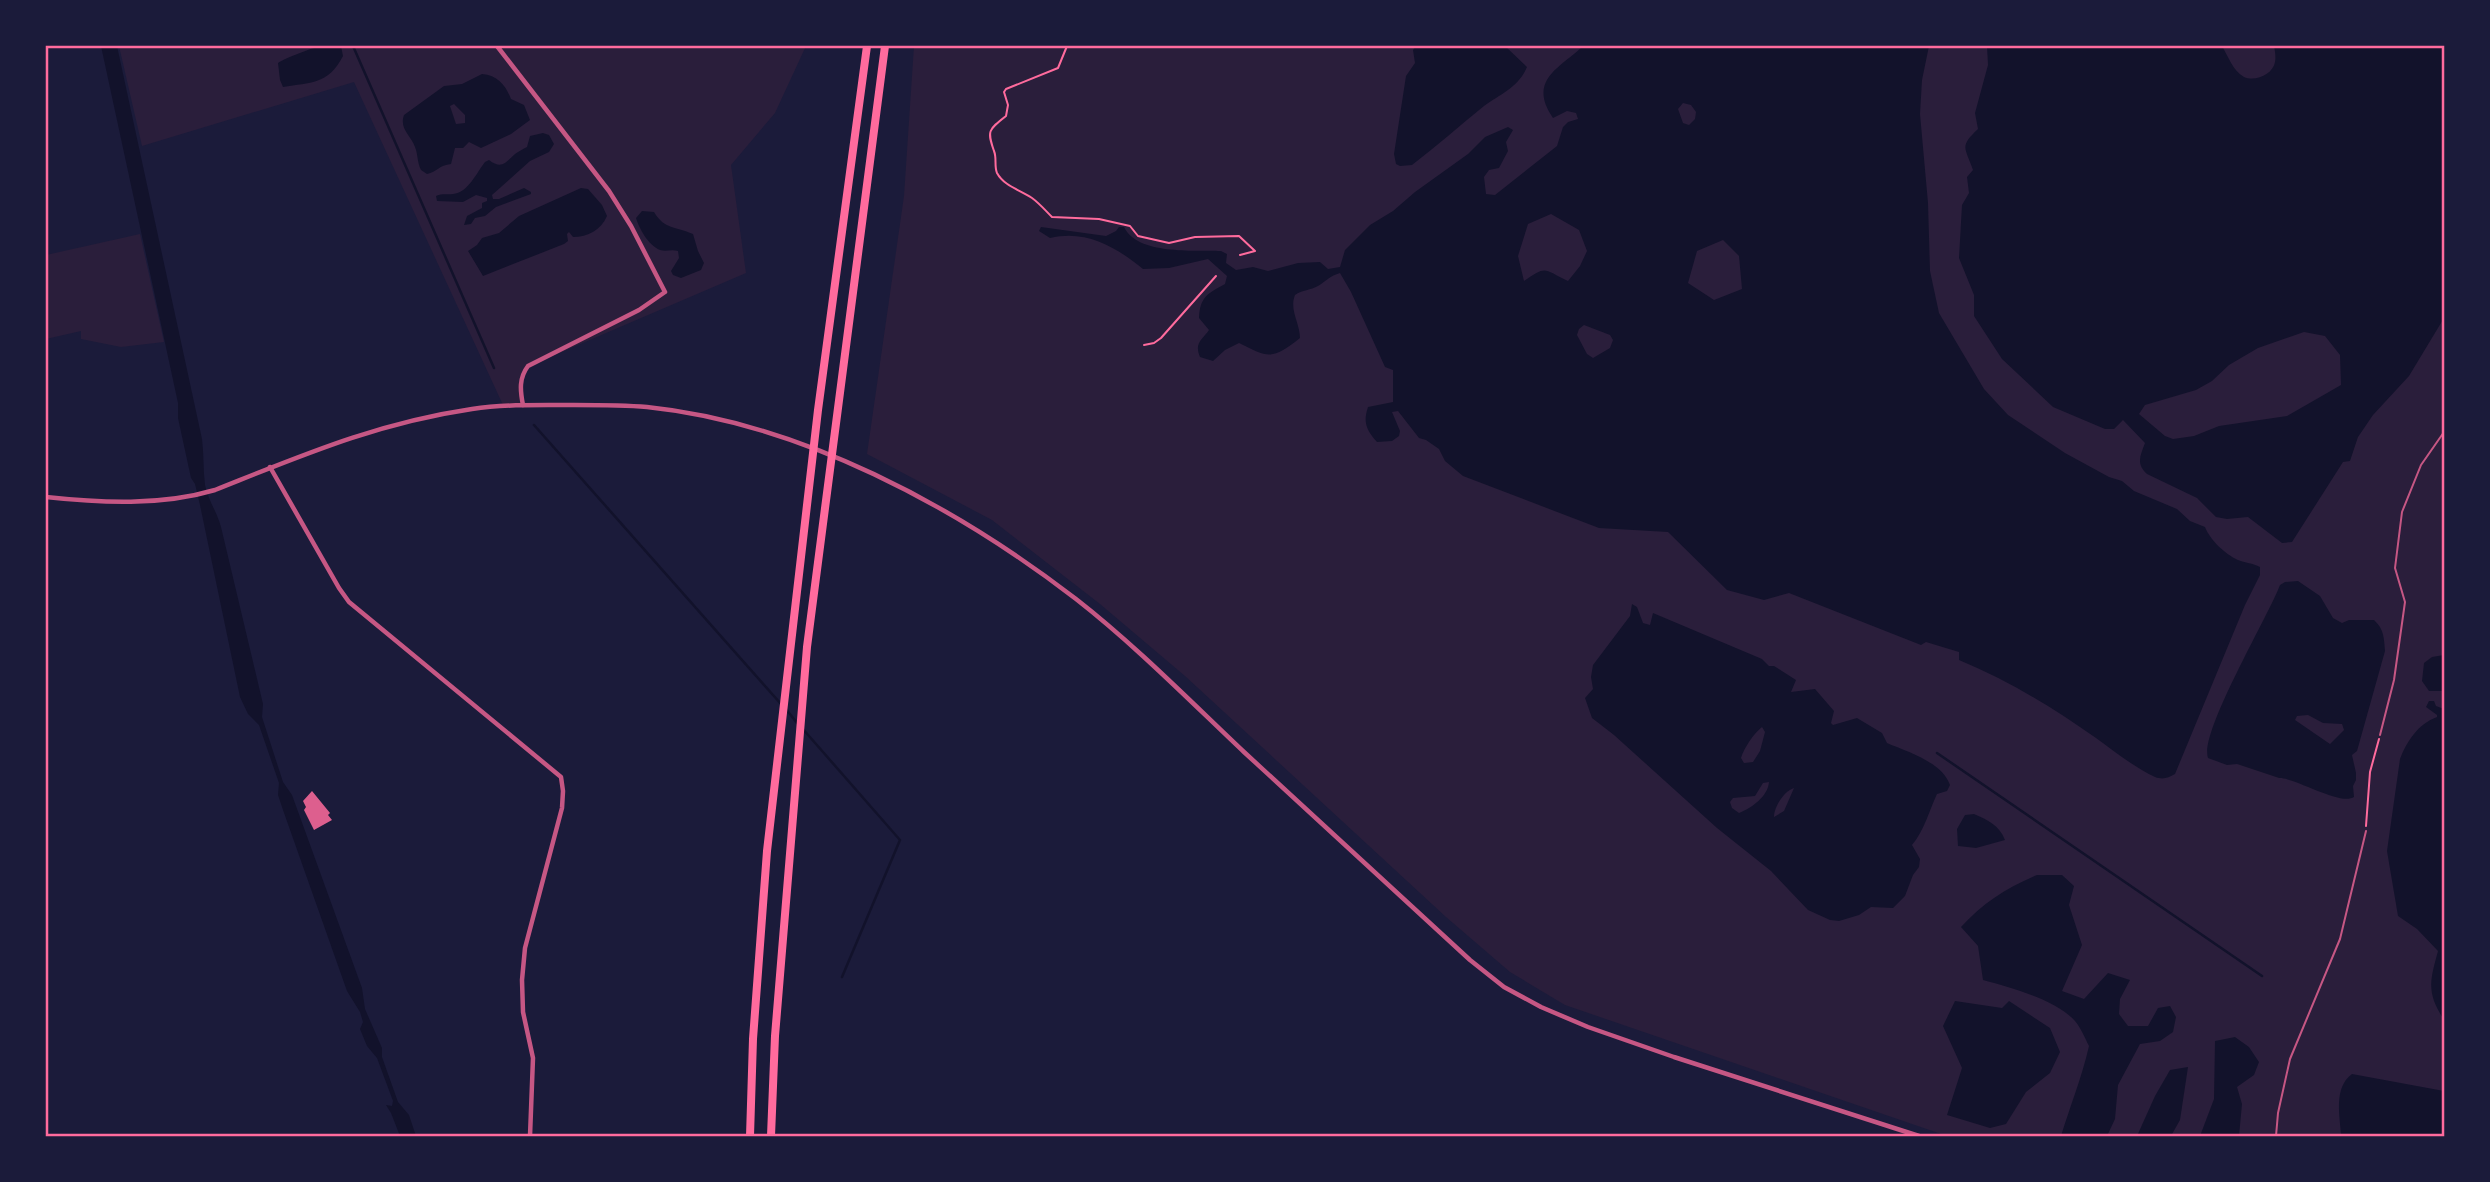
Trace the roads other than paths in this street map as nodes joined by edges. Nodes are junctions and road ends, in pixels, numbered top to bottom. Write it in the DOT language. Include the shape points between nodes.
graph roads {
  1 [pos="497,46"];
  2 [pos="867,46"];
  3 [pos="885,46"];
  4 [pos="523,405"];
  5 [pos="2445,432"];
  6 [pos="270,467"];
  7 [pos="46,497"];
  8 [pos="2380,735"];
  9 [pos="2366,831"];
  10 [pos="530,1136"];
  11 [pos="750,1136"];
  12 [pos="771,1136"];
  13 [pos="1919,1136"];
  14 [pos="2276,1136"];
  1 -- 4 [label="street" via="609,191 665,292 528,366 522,374"];
  2 -- 11 [label="highway" via="766,851"];
  3 -- 12 [label="highway" via="807,647"];
  4 -- 6 [label="street" via="474,408 411,420 345,438"];
  4 -- 13 [label="street" via="649,407 796,443 892,482 978,531 1079,601 1504,987 1601,1031"];
  5 -- 8 [label="lane" via="2421,465 2402,512 2395,568 2405,602 2394,680"];
  6 -- 7 [label="street" via="194,496 112,502"];
  6 -- 10 [label="street" via="349,602 561,777 562,808 525,948 522,980 533,1058"];
  9 -- 14 [label="lane" via="2340,939 2290,1059"];
}
